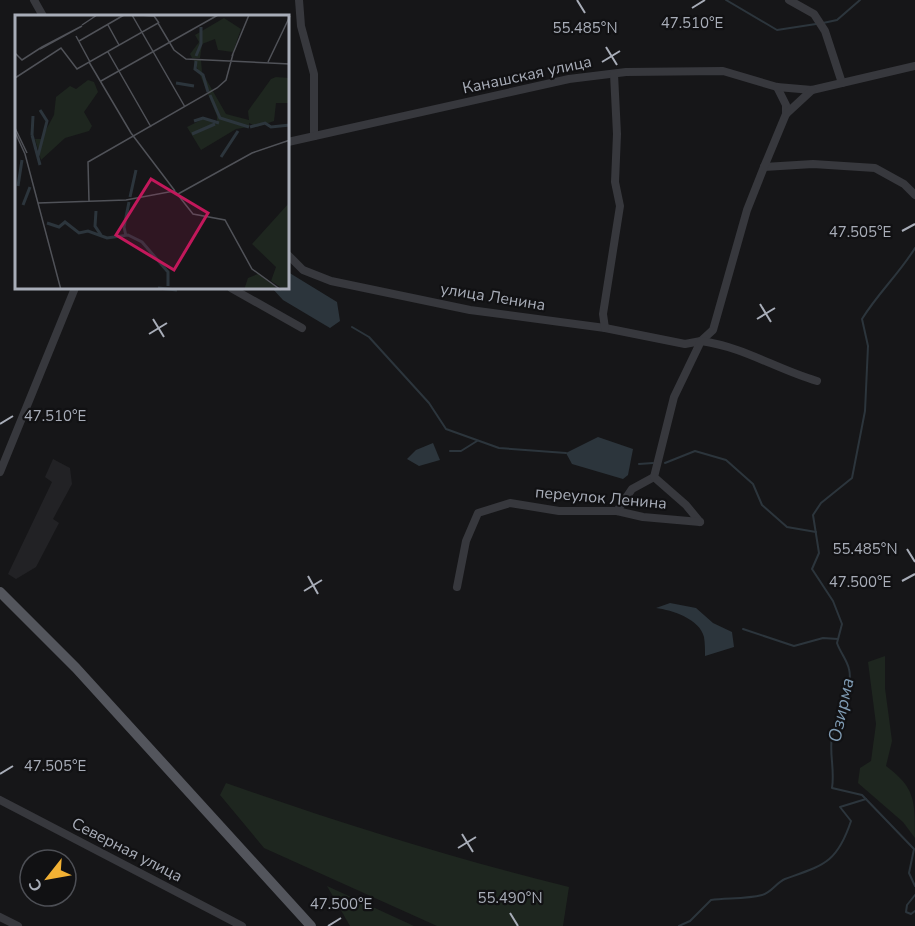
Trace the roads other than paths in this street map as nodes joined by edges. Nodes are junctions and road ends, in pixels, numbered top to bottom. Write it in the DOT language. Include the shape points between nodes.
graph roads {
  1 [pos="299,0"];
  2 [pos="789,0"];
  3 [pos="915,66"];
  4 [pos="614,74"];
  5 [pos="842,83"];
  6 [pos="777,87"];
  7 [pos="812,90"];
  8 [pos="786,114"];
  9 [pos="314,136"];
  10 [pos="290,141"];
  11 [pos="764,167"];
  12 [pos="915,195"];
  13 [pos="290,257"];
  14 [pos="74,290"];
  15 [pos="235,290"];
  16 [pos="302,328"];
  17 [pos="605,328"];
  18 [pos="701,341"];
  19 [pos="817,381"];
  20 [pos="0,472"];
  21 [pos="654,477"];
  22 [pos="617,511"];
  23 [pos="457,587"];
  24 [pos="0,592"];
  25 [pos="0,800"];
  26 [pos="0,917"];
  27 [pos="18,926"];
  28 [pos="242,926"];
  29 [pos="311,926"];
  1 -- 9 [label="street" via="301,26 314,74"];
  2 -- 5 [label="street" via="814,14 825,31"];
  3 -- 5 [label="street, Канашская улица"];
  4 -- 6 [label="street, Канашская улица" via="723,71"];
  4 -- 9 [label="street, Канашская улица" via="569,79"];
  4 -- 17 [label="street" via="615,182 620,206 603,314"];
  5 -- 7 [label="street, Канашская улица"];
  6 -- 7 [label="street, Канашская улица"];
  6 -- 8 [label="street"];
  7 -- 8 [label="street"];
  8 -- 11 [label="street"];
  9 -- 10 [label="street, Канашская улица"];
  11 -- 12 [label="street" via="813,164 875,168"];
  11 -- 18 [label="street" via="747,210 713,330"];
  13 -- 17 [label="street, улица Ленина" via="303,270 331,281 470,310"];
  14 -- 20 [label="street"];
  15 -- 16 [label="street"];
  17 -- 18 [label="street, улица Ленина" via="685,344"];
  18 -- 19 [label="street, улица Ленина" via="747,351 788,373"];
  18 -- 21 [label="street, переулок Ленина" via="674,397"];
  21 -- 22 [label="street" via="632,489"];
  21 -- 22 [label="street, переулок Ленина" via="700,522"];
  22 -- 23 [label="street, переулок Ленина" via="559,511 510,503 478,513 466,541"];
  24 -- 29 [label="main road" via="76,668"];
  25 -- 28 [label="street, Северная улица"];
  26 -- 27 [label="street"];
}
